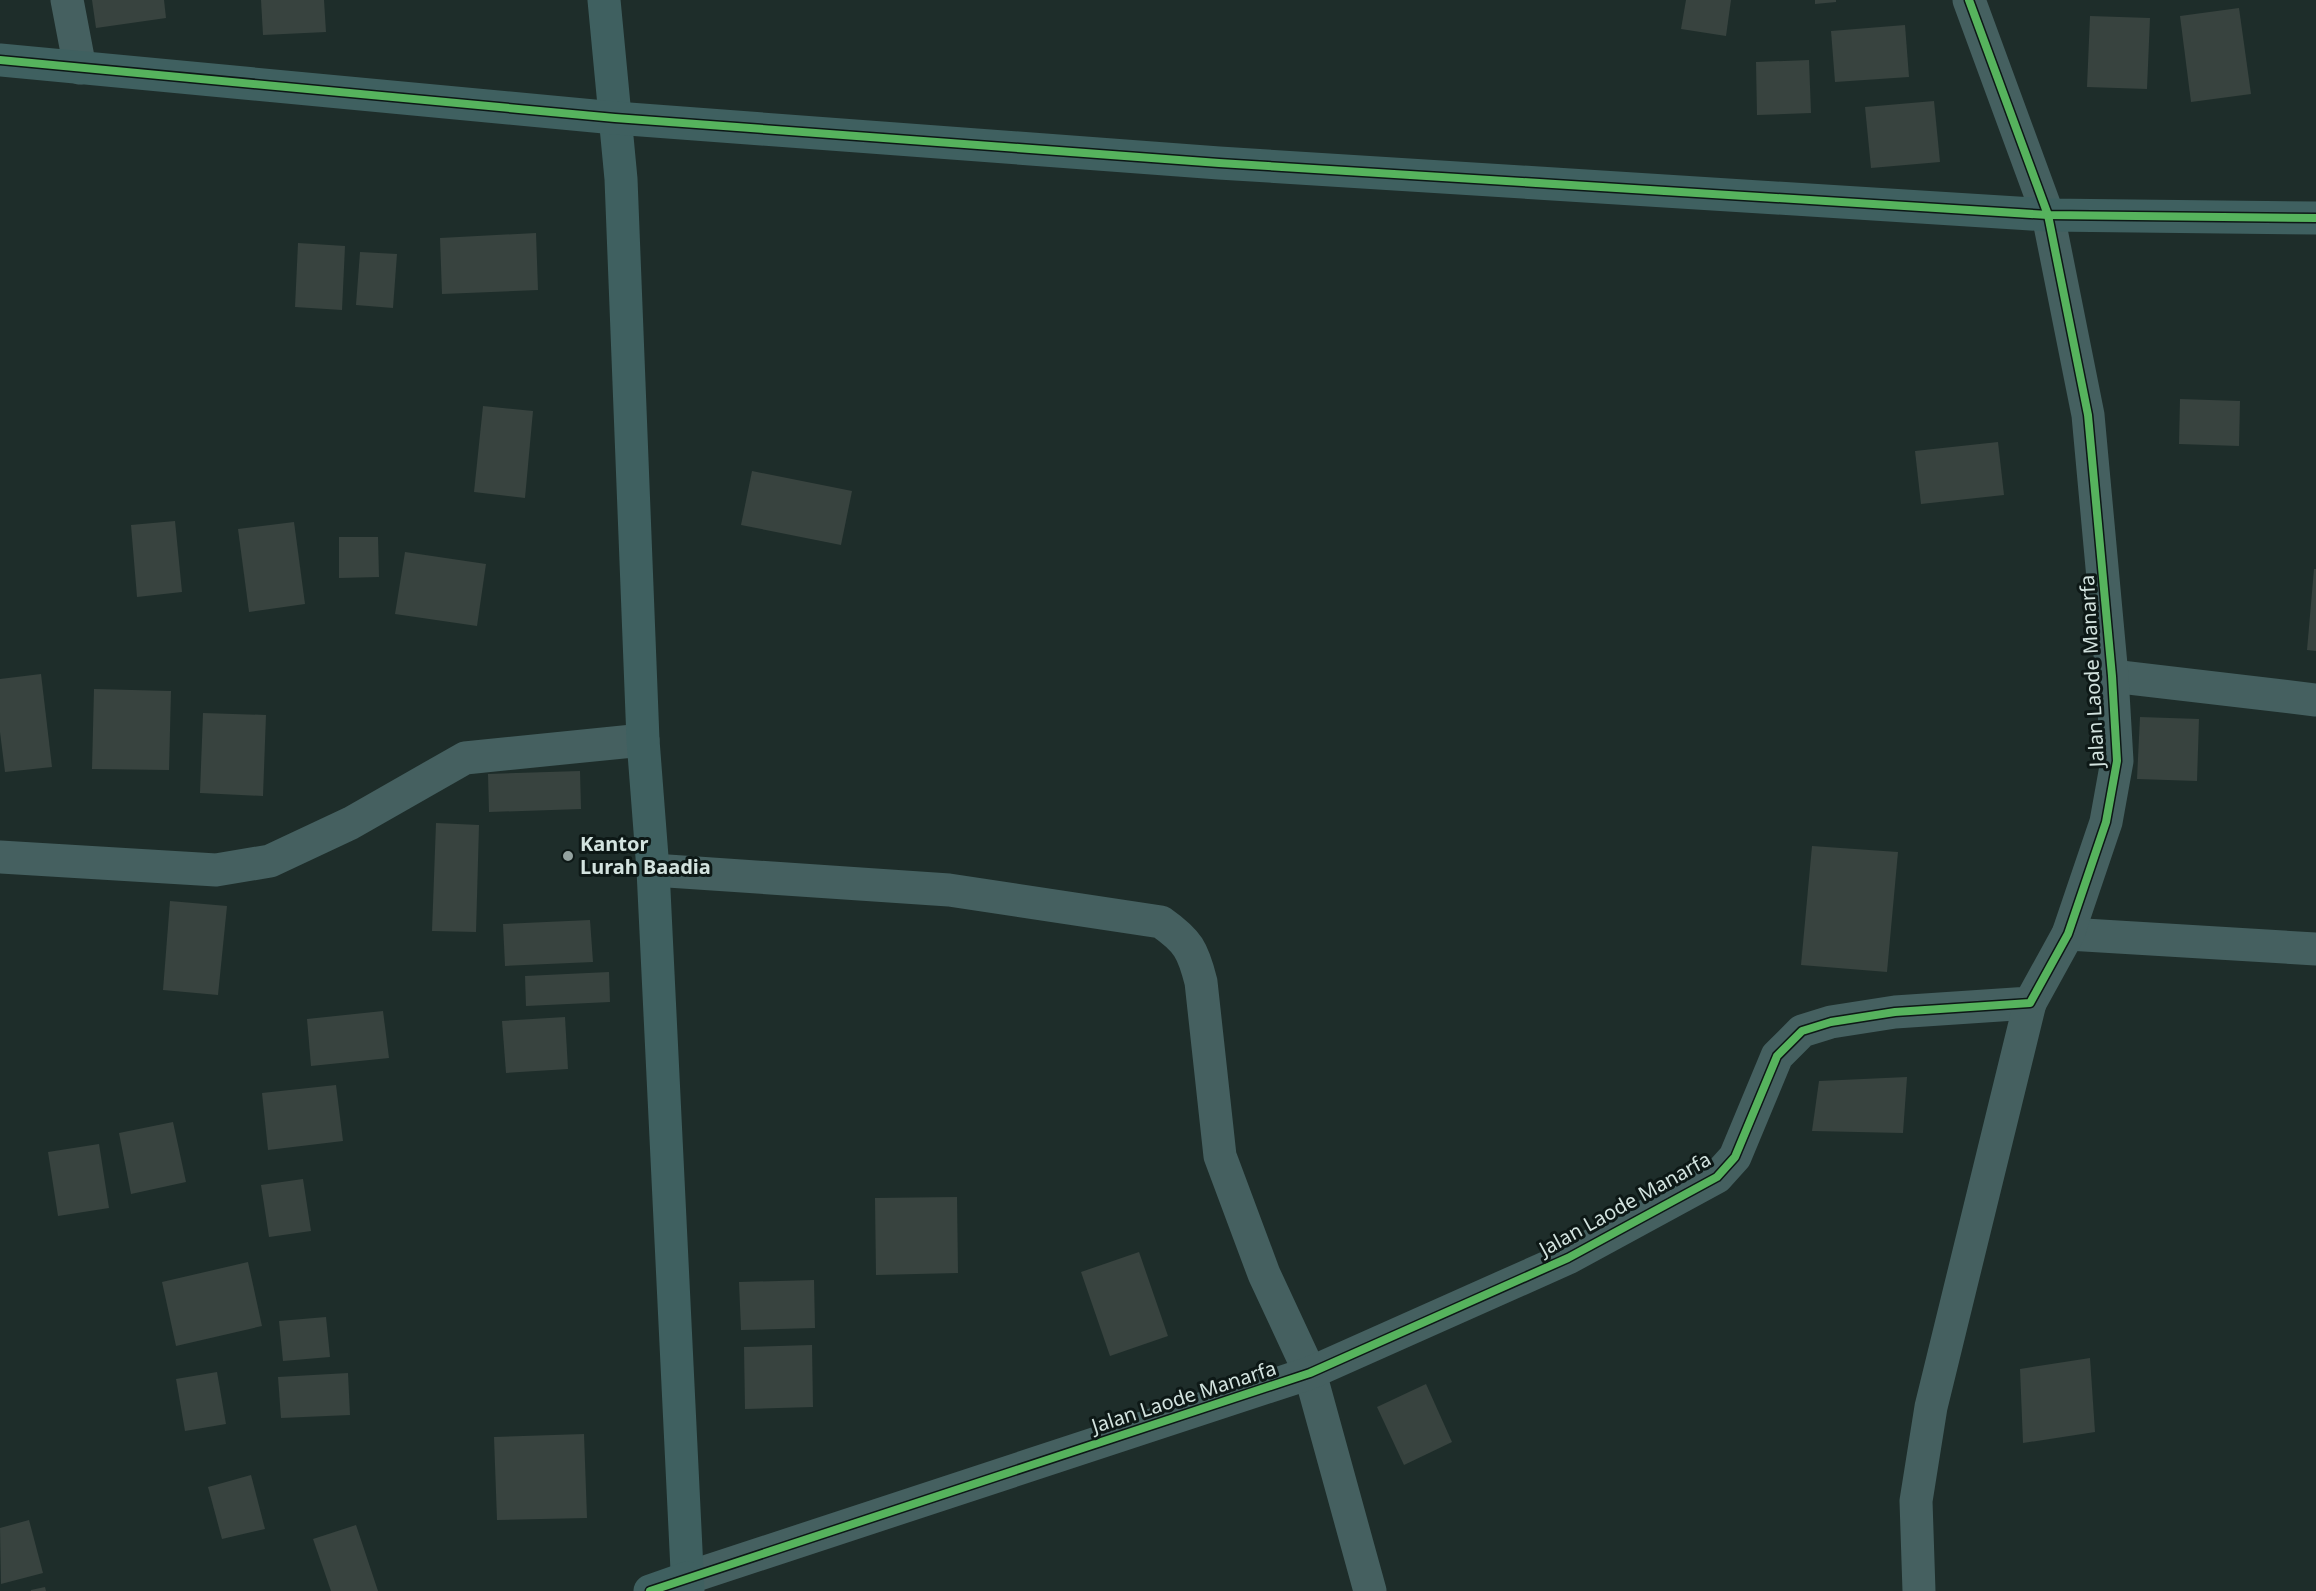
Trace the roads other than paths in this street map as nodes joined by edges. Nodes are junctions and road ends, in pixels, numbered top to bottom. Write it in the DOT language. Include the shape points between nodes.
graph roads {
  1 [pos="67,0"];
  2 [pos="604,0"];
  3 [pos="1969,0"];
  4 [pos="0,60"];
  5 [pos="80,68"];
  6 [pos="615,118"];
  7 [pos="2048,215"];
  8 [pos="2316,218"];
  9 [pos="2112,676"];
  10 [pos="2316,700"];
  11 [pos="643,740"];
  12 [pos="0,857"];
  13 [pos="653,870"];
  14 [pos="2068,934"];
  15 [pos="2316,949"];
  16 [pos="2030,1003"];
  17 [pos="1310,1373"];
  18 [pos="688,1584"];
  19 [pos="650,1591"];
  20 [pos="1370,1591"];
  21 [pos="1918,1591"];
  1 -- 5 [label="street"];
  2 -- 6 [label="street"];
  3 -- 7 [label="street, Jalan Laode Manarfa"];
  4 -- 5 [label="street"];
  5 -- 6 [label="street"];
  6 -- 7 [label="street" via="1219,163"];
  6 -- 11 [label="street" via="621,179"];
  7 -- 8 [label="street"];
  7 -- 9 [label="street, Jalan Laode Manarfa" via="2088,415"];
  9 -- 10 [label="street"];
  9 -- 14 [label="street, Jalan Laode Manarfa" via="2115,771 2106,822"];
  11 -- 12 [label="street" via="465,758 351,823 270,861 216,870"];
  11 -- 13 [label="street"];
  13 -- 17 [label="street" via="949,890 1161,922 1184,938 1201,982 1220,1156 1264,1274"];
  13 -- 18 [label="street"];
  14 -- 15 [label="street"];
  14 -- 16 [label="street, Jalan Laode Manarfa"];
  16 -- 17 [label="street, Jalan Laode Manarfa" via="1895,1012 1831,1022 1802,1031 1777,1056 1735,1157 1717,1177 1568,1258"];
  16 -- 21 [label="street" via="1931,1407 1916,1502"];
  17 -- 18 [label="street, Jalan Laode Manarfa"];
  17 -- 20 [label="street"];
  18 -- 19 [label="street, Jalan Laode Manarfa"];
}
